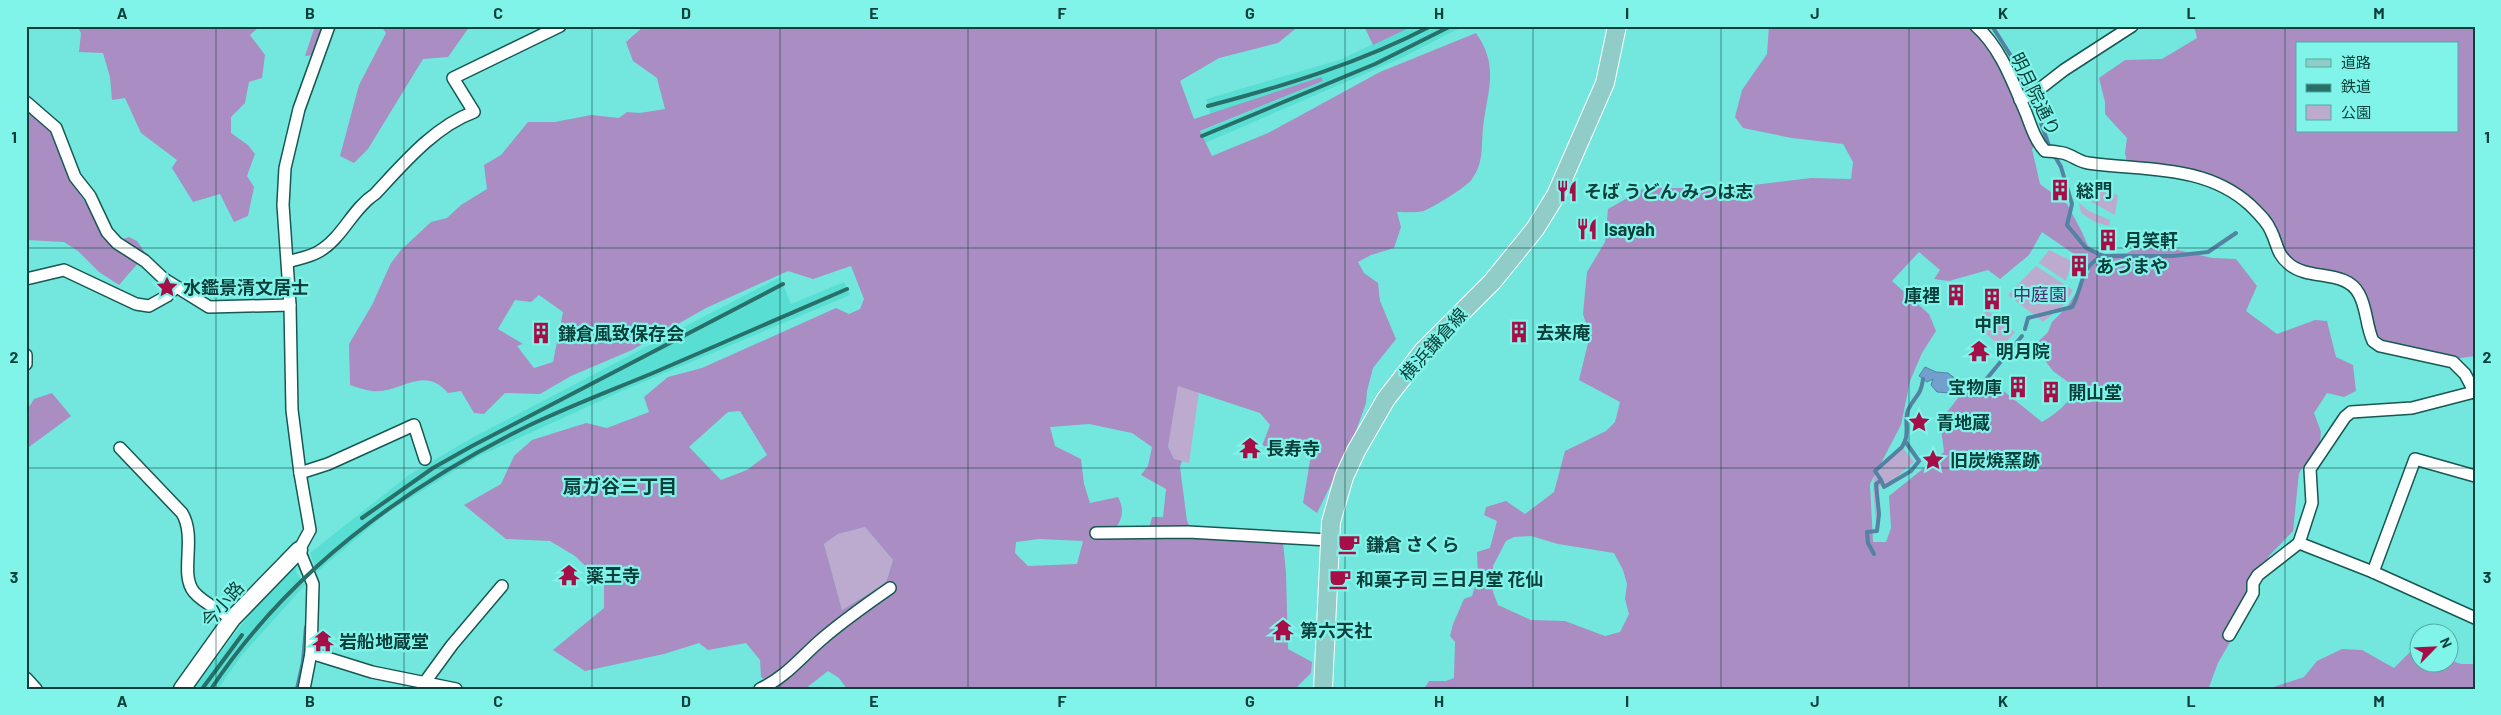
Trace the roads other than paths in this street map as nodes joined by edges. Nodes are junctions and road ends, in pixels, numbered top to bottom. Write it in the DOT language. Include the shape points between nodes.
graph roads {
  1 [pos="329,26"];
  2 [pos="560,26"];
  3 [pos="1617,26"];
  4 [pos="1976,26"];
  5 [pos="2132,26"];
  6 [pos="2028,96"];
  7 [pos="26,102"];
  8 [pos="288,262"];
  9 [pos="26,279"];
  10 [pos="176,287"];
  11 [pos="290,305"];
  12 [pos="26,355"];
  13 [pos="26,364"];
  14 [pos="2475,392"];
  15 [pos="120,448"];
  16 [pos="425,459"];
  17 [pos="300,473"];
  18 [pos="2475,476"];
  19 [pos="1096,533"];
  20 [pos="1329,540"];
  21 [pos="2299,543"];
  22 [pos="299,550"];
  23 [pos="2373,572"];
  24 [pos="502,586"];
  25 [pos="890,588"];
  26 [pos="2475,618"];
  27 [pos="232,619"];
  28 [pos="2229,635"];
  29 [pos="311,653"];
  30 [pos="26,678"];
  31 [pos="425,682"];
  32 [pos="36,689"];
  33 [pos="182,689"];
  34 [pos="304,689"];
  35 [pos="456,689"];
  36 [pos="760,689"];
  37 [pos="1323,689"];
  1 -- 8 [label="street" via="289,144 283,206"];
  2 -- 8 [label="street" via="452,78 474,112 437,134 367,199 318,252"];
  3 -- 20 [label="main road, 横浜鎌倉線" via="1605,83 1556,196 1535,229 1492,282 1424,350 1386,399 1367,428 1344,477"];
  4 -- 6 [label="street, 明月院通り"];
  5 -- 6 [label="street"];
  6 -- 14 [label="street, 明月院通り" via="2044,151 2085,163 2177,171 2218,184 2262,217 2272,233 2277,251 2288,264 2308,274 2347,281 2355,288 2373,341 2380,346 2453,362 2465,374"];
  7 -- 10 [label="street" via="56,128 74,177 90,196 107,232"];
  8 -- 11 [label="street"];
  9 -- 10 [label="street" via="64,270 136,304 149,306"];
  10 -- 11 [label="street" via="209,307"];
  11 -- 17 [label="street" via="291,392"];
  12 -- 13 [label="street"];
  14 -- 21 [label="street" via="2412,408 2351,412 2310,469 2312,503"];
  15 -- 27 [label="street" via="188,523 188,578 192,591"];
  16 -- 17 [label="street" via="414,425 328,464"];
  17 -- 22 [label="street" via="310,530"];
  18 -- 23 [label="street" via="2415,459"];
  19 -- 20 [label="street" via="1188,532"];
  20 -- 37 [label="main road, 横浜鎌倉線"];
  21 -- 23 [label="street"];
  21 -- 28 [label="street" via="2258,575 2253,583 2253,593"];
  22 -- 27 [label="street, 今小路"];
  22 -- 29 [label="street" via="314,584"];
  23 -- 26 [label="street"];
  24 -- 31 [label="street"];
  25 -- 36 [label="street" via="837,626 789,672"];
  27 -- 33 [label="street, 今小路"];
  29 -- 31 [label="street" via="372,672"];
  29 -- 34 [label="street"];
  30 -- 32 [label="street"];
  31 -- 35 [label="street"];
}
